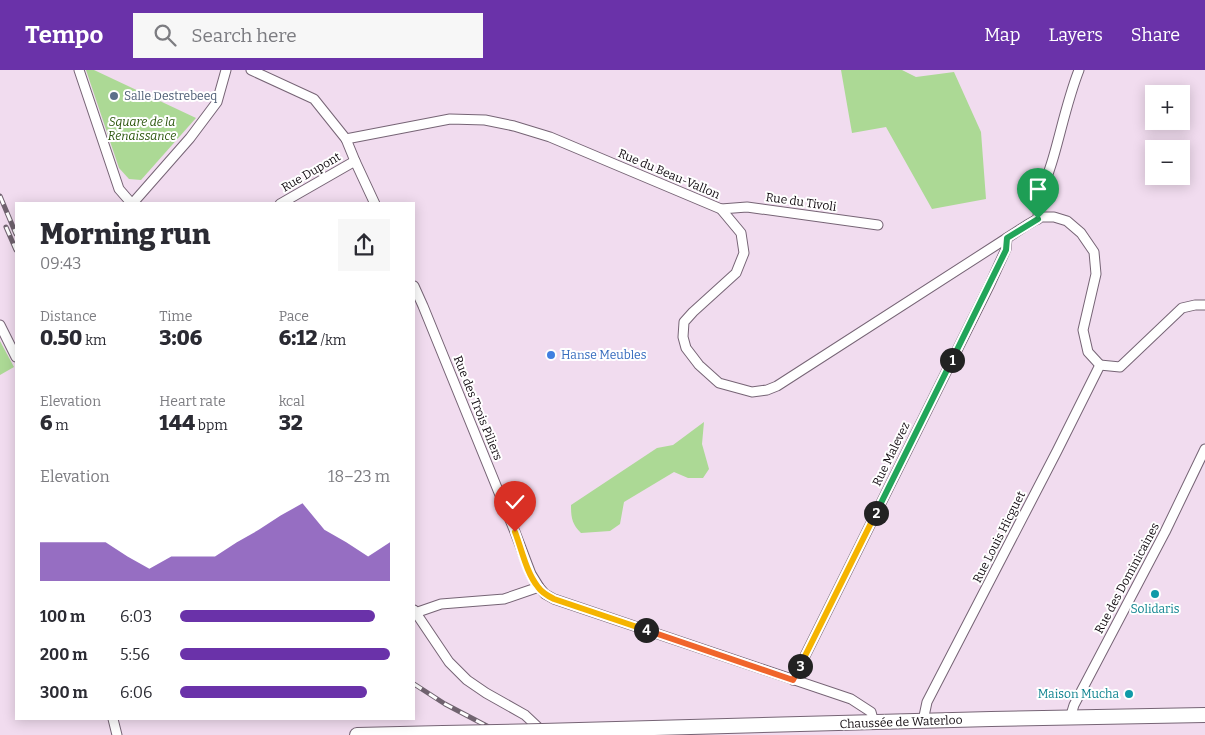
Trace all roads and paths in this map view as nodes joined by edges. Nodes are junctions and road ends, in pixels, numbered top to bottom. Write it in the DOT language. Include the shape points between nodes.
graph roads {
  1 [pos="79,70"];
  2 [pos="226,70"];
  3 [pos="252,70"];
  4 [pos="1079,70"];
  5 [pos="346,139"];
  6 [pos="355,161"];
  7 [pos="130,202"];
  8 [pos="134,202"];
  9 [pos="283,202"];
  10 [pos="374,202"];
  11 [pos="721,208"];
  12 [pos="1038,219"];
  13 [pos="878,225"];
  14 [pos="1007,238"];
  15 [pos="415,288"];
  16 [pos="1205,305"];
  17 [pos="0,325"];
  18 [pos="15,355"];
  19 [pos="1100,365"];
  20 [pos="1205,450"];
  21 [pos="538,588"];
  22 [pos="415,611"];
  23 [pos="415,612"];
  24 [pos="793,680"];
  25 [pos="1205,715"];
  26 [pos="1070,718"];
  27 [pos="114,720"];
  28 [pos="923,721"];
  29 [pos="874,723"];
  30 [pos="542,732"];
  31 [pos="443,734"];
  32 [pos="117,735"];
  33 [pos="357,735"];
  1 -- 7 [label="street" via="119,189"];
  2 -- 8 [label="street" via="217,102"];
  3 -- 5 [label="street" via="314,99"];
  4 -- 12 [label="street" via="1038,205"];
  5 -- 6 [label="street"];
  5 -- 11 [label="street, Rue du Beau-Vallon" via="450,119 485,120 550,137"];
  6 -- 9 [label="street, Rue Dupont"];
  6 -- 10 [label="street"];
  11 -- 13 [label="street, Rue du Tivoli" via="747,207"];
  11 -- 14 [label="street, Rue du Beau-Vallon" via="742,233 744,252 736,273 684,322 683,336 686,348 699,365 719,383 752,392 777,386"];
  12 -- 14 [label="street, Rue du Beau-Vallon"];
  12 -- 19 [label="street" via="1054,217 1067,221 1082,233 1094,252 1096,274 1083,330 1088,352"];
  14 -- 24 [label="street, Rue Malevez" via="1006,250 990,284"];
  15 -- 21 [label="street, Rue des Trois Piliers"];
  16 -- 19 [label="street" via="1182,308 1120,367"];
  17 -- 18 [label="street"];
  19 -- 28 [label="street, Rue Louis Hicguet" via="927,702"];
  20 -- 26 [label="street, Rue des Dominicaines"];
  21 -- 22 [label="street" via="504,599 441,604"];
  21 -- 24 [label="street" via="554,599"];
  23 -- 30 [label="street" via="449,662 467,680 525,715"];
  24 -- 29 [label="street" via="851,699 871,712"];
  25 -- 26 [label="main road, Chaussée de Waterloo"];
  26 -- 28 [label="main road, Chaussée de Waterloo"];
  27 -- 32 [label="street"];
  28 -- 29 [label="main road, Chaussée de Waterloo"];
  29 -- 30 [label="main road, Chaussée de Waterloo"];
  30 -- 31 [label="main road, Chaussée de Waterloo, bridge"];
  31 -- 33 [label="main road, Chaussée de Waterloo"];
}
